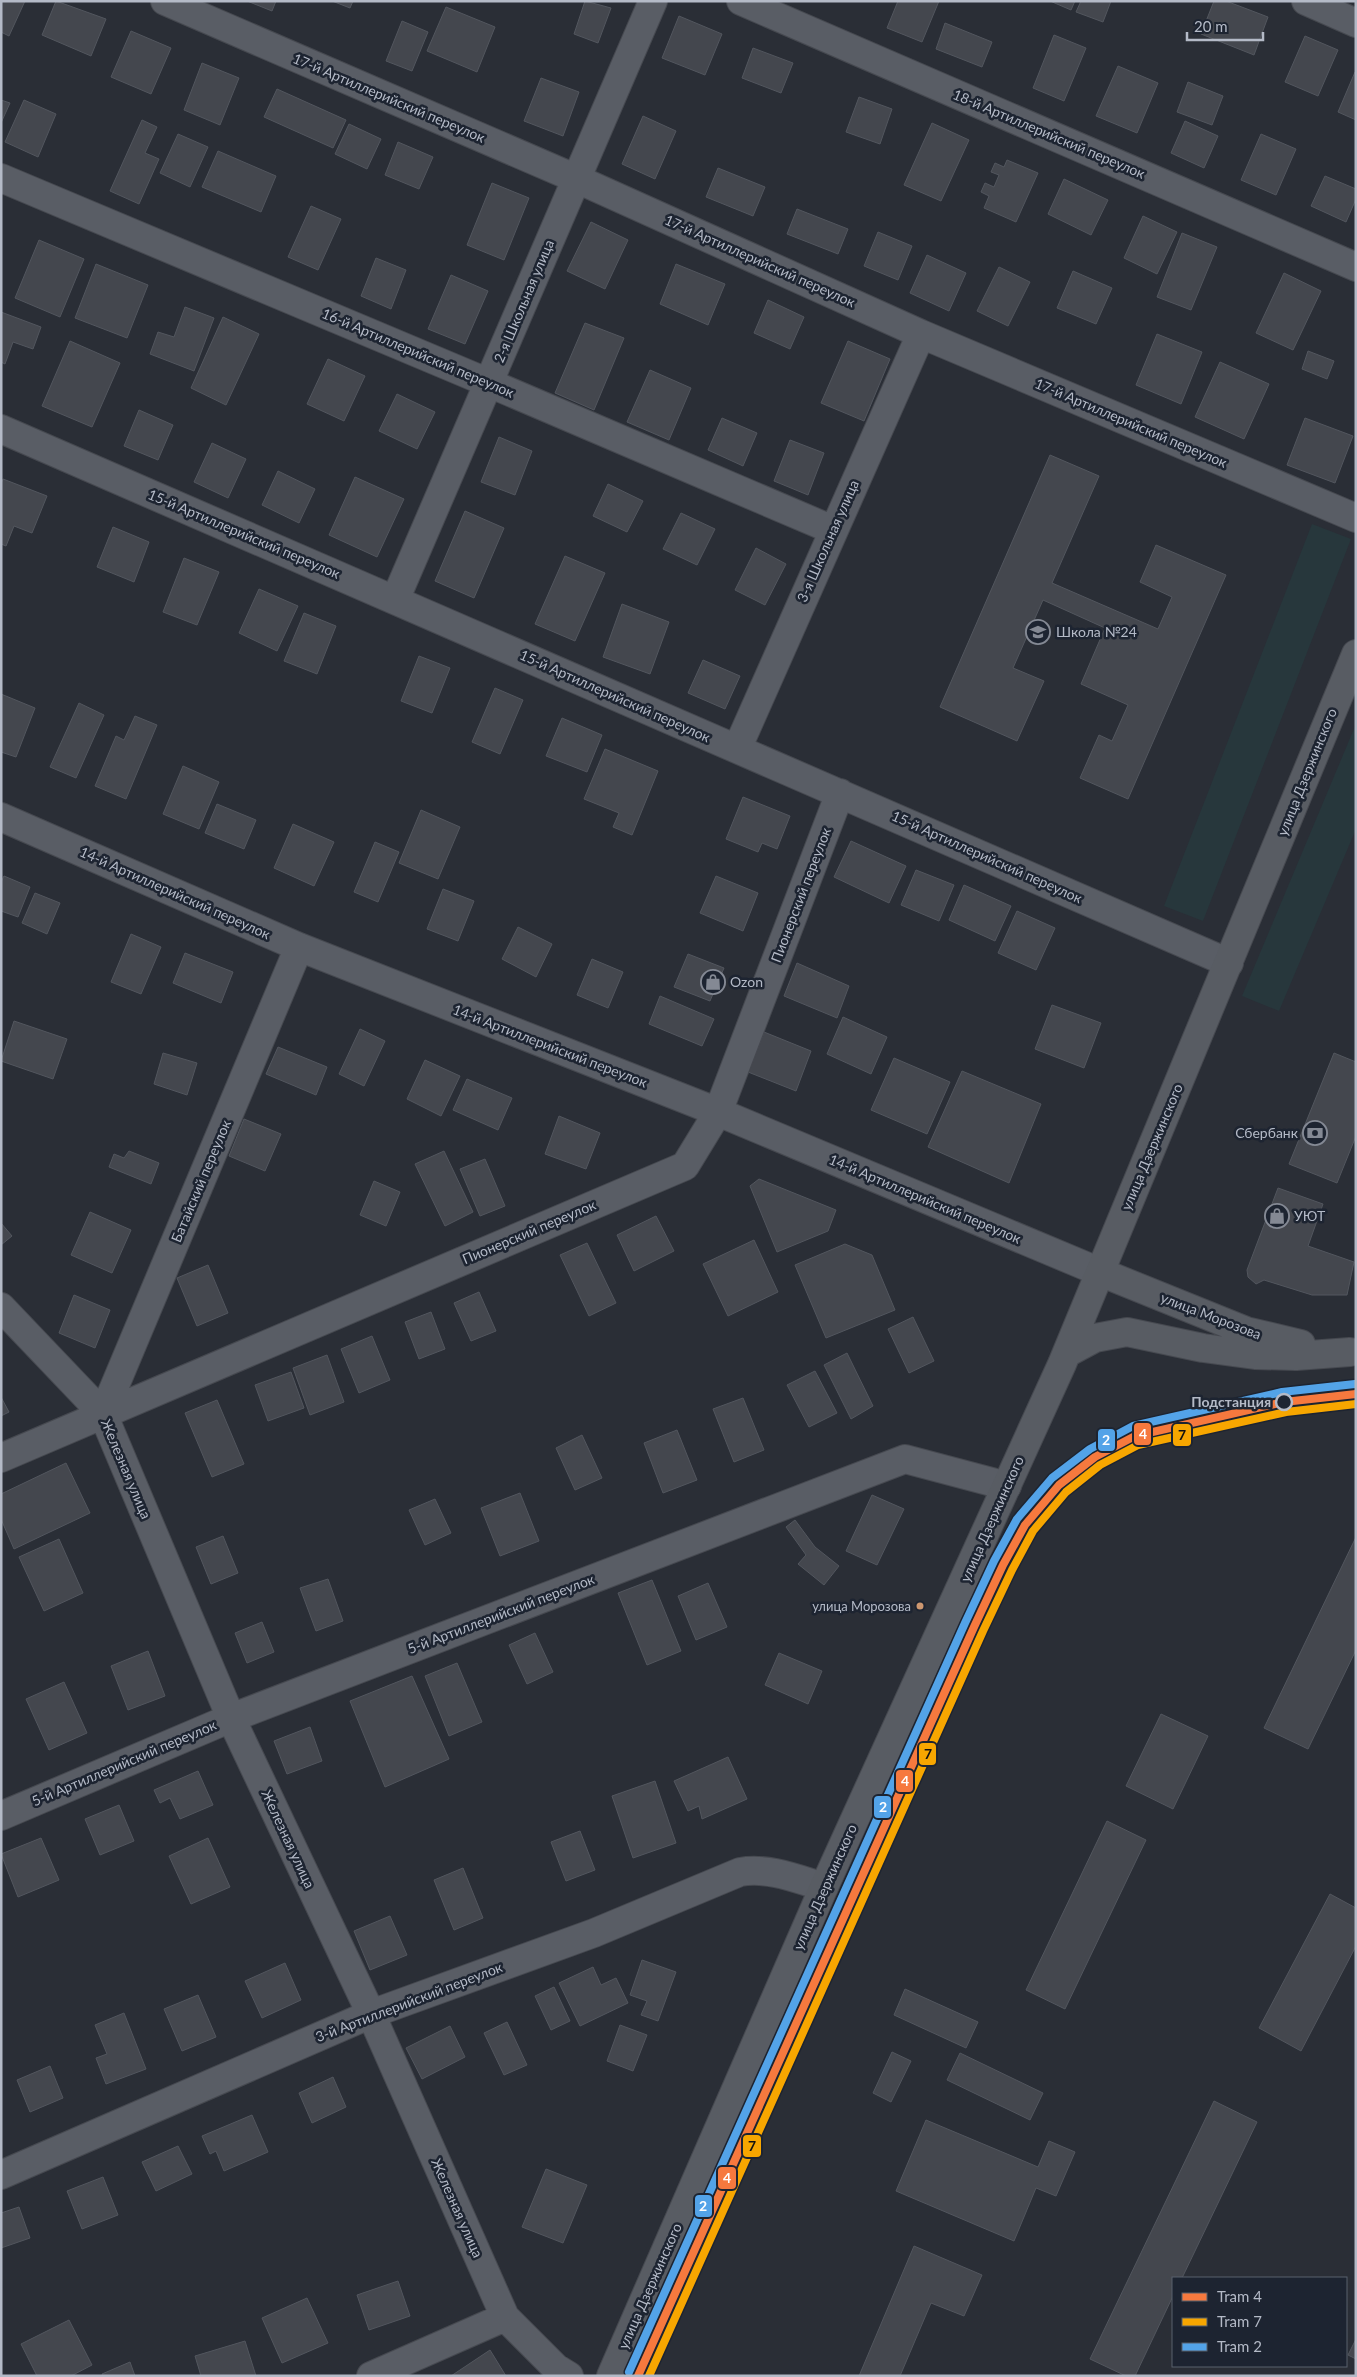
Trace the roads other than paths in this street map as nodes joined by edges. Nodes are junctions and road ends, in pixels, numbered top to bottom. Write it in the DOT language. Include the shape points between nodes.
graph roads {
  1 [pos="165,1"];
  2 [pos="653,1"];
  3 [pos="742,1"];
  4 [pos="1306,1"];
  5 [pos="1356,23"];
  6 [pos="1,178"];
  7 [pos="576,179"];
  8 [pos="1356,267"];
  9 [pos="921,334"];
  10 [pos="489,382"];
  11 [pos="1,429"];
  12 [pos="1356,518"];
  13 [pos="833,530"];
  14 [pos="395,600"];
  15 [pos="1356,654"];
  16 [pos="737,749"];
  17 [pos="840,793"];
  18 [pos="1,817"];
  19 [pos="299,947"];
  20 [pos="1229,963"];
  21 [pos="718,1112"];
  22 [pos="1100,1272"];
  23 [pos="1,1306"];
  24 [pos="1353,1352"];
  25 [pos="1067,1353"];
  26 [pos="104,1414"];
  27 [pos="1,1458"];
  28 [pos="1008,1486"];
  29 [pos="231,1718"];
  30 [pos="1,1816"];
  31 [pos="824,1888"];
  32 [pos="371,2014"];
  33 [pos="1,2174"];
  34 [pos="505,2317"];
  35 [pos="371,2376"];
  36 [pos="569,2376"];
  37 [pos="611,2376"];
  1 -- 7 [label="street, 17-й Артиллерийский переулок"];
  2 -- 7 [label="street, 2-я Школьная улица"];
  3 -- 8 [label="street, 18-й Артиллерийский переулок"];
  4 -- 5 [label="street"];
  6 -- 10 [label="street, 16-й Артиллерийский переулок"];
  7 -- 9 [label="street, 17-й Артиллерийский переулок"];
  7 -- 10 [label="street, 2-я Школьная улица"];
  9 -- 12 [label="street, 17-й Артиллерийский переулок"];
  9 -- 13 [label="street, 3-я Школьная улица"];
  10 -- 13 [label="street, 16-й Артиллерийский переулок"];
  10 -- 14 [label="street, 2-я Школьная улица"];
  11 -- 14 [label="street, 15-й Артиллерийский переулок"];
  13 -- 16 [label="street, 3-я Школьная улица"];
  14 -- 16 [label="street, 15-й Артиллерийский переулок"];
  15 -- 20 [label="main road, улица Дзержинского"];
  16 -- 17 [label="street, 15-й Артиллерийский переулок"];
  17 -- 20 [label="street, 15-й Артиллерийский переулок"];
  17 -- 21 [label="street, Пионерский переулок"];
  18 -- 19 [label="street, 14-й Артиллерийский переулок"];
  19 -- 21 [label="street, 14-й Артиллерийский переулок"];
  19 -- 26 [label="street, Батайский переулок"];
  20 -- 22 [label="main road, улица Дзержинского"];
  21 -- 22 [label="street, 14-й Артиллерийский переулок"];
  21 -- 26 [label="street, Пионерский переулок" via="685,1166"];
  22 -- 24 [label="main road, улица Морозова" via="1246,1331"];
  22 -- 25 [label="main road, улица Дзержинского"];
  23 -- 26 [label="street, Железная улица"];
  24 -- 25 [label="main road" via="1255,1355 1127,1332 1095,1338"];
  25 -- 28 [label="main road, улица Дзержинского"];
  26 -- 27 [label="street, Пионерский переулок"];
  26 -- 29 [label="street, Железная улица"];
  28 -- 29 [label="street, 5-й Артиллерийский переулок" via="905,1459"];
  28 -- 31 [label="main road, улица Дзержинского"];
  29 -- 30 [label="street, 5-й Артиллерийский переулок"];
  29 -- 32 [label="street, Железная улица"];
  31 -- 32 [label="street, 3-й Артиллерийский переулок" via="772,1872 755,1869 740,1872 594,1933"];
  31 -- 37 [label="main road, улица Дзержинского"];
  32 -- 33 [label="street, 3-й Артиллерийский переулок"];
  32 -- 34 [label="street, Железная улица"];
  34 -- 35 [label="street"];
  34 -- 36 [label="street, Железная улица" via="556,2368"];
}
